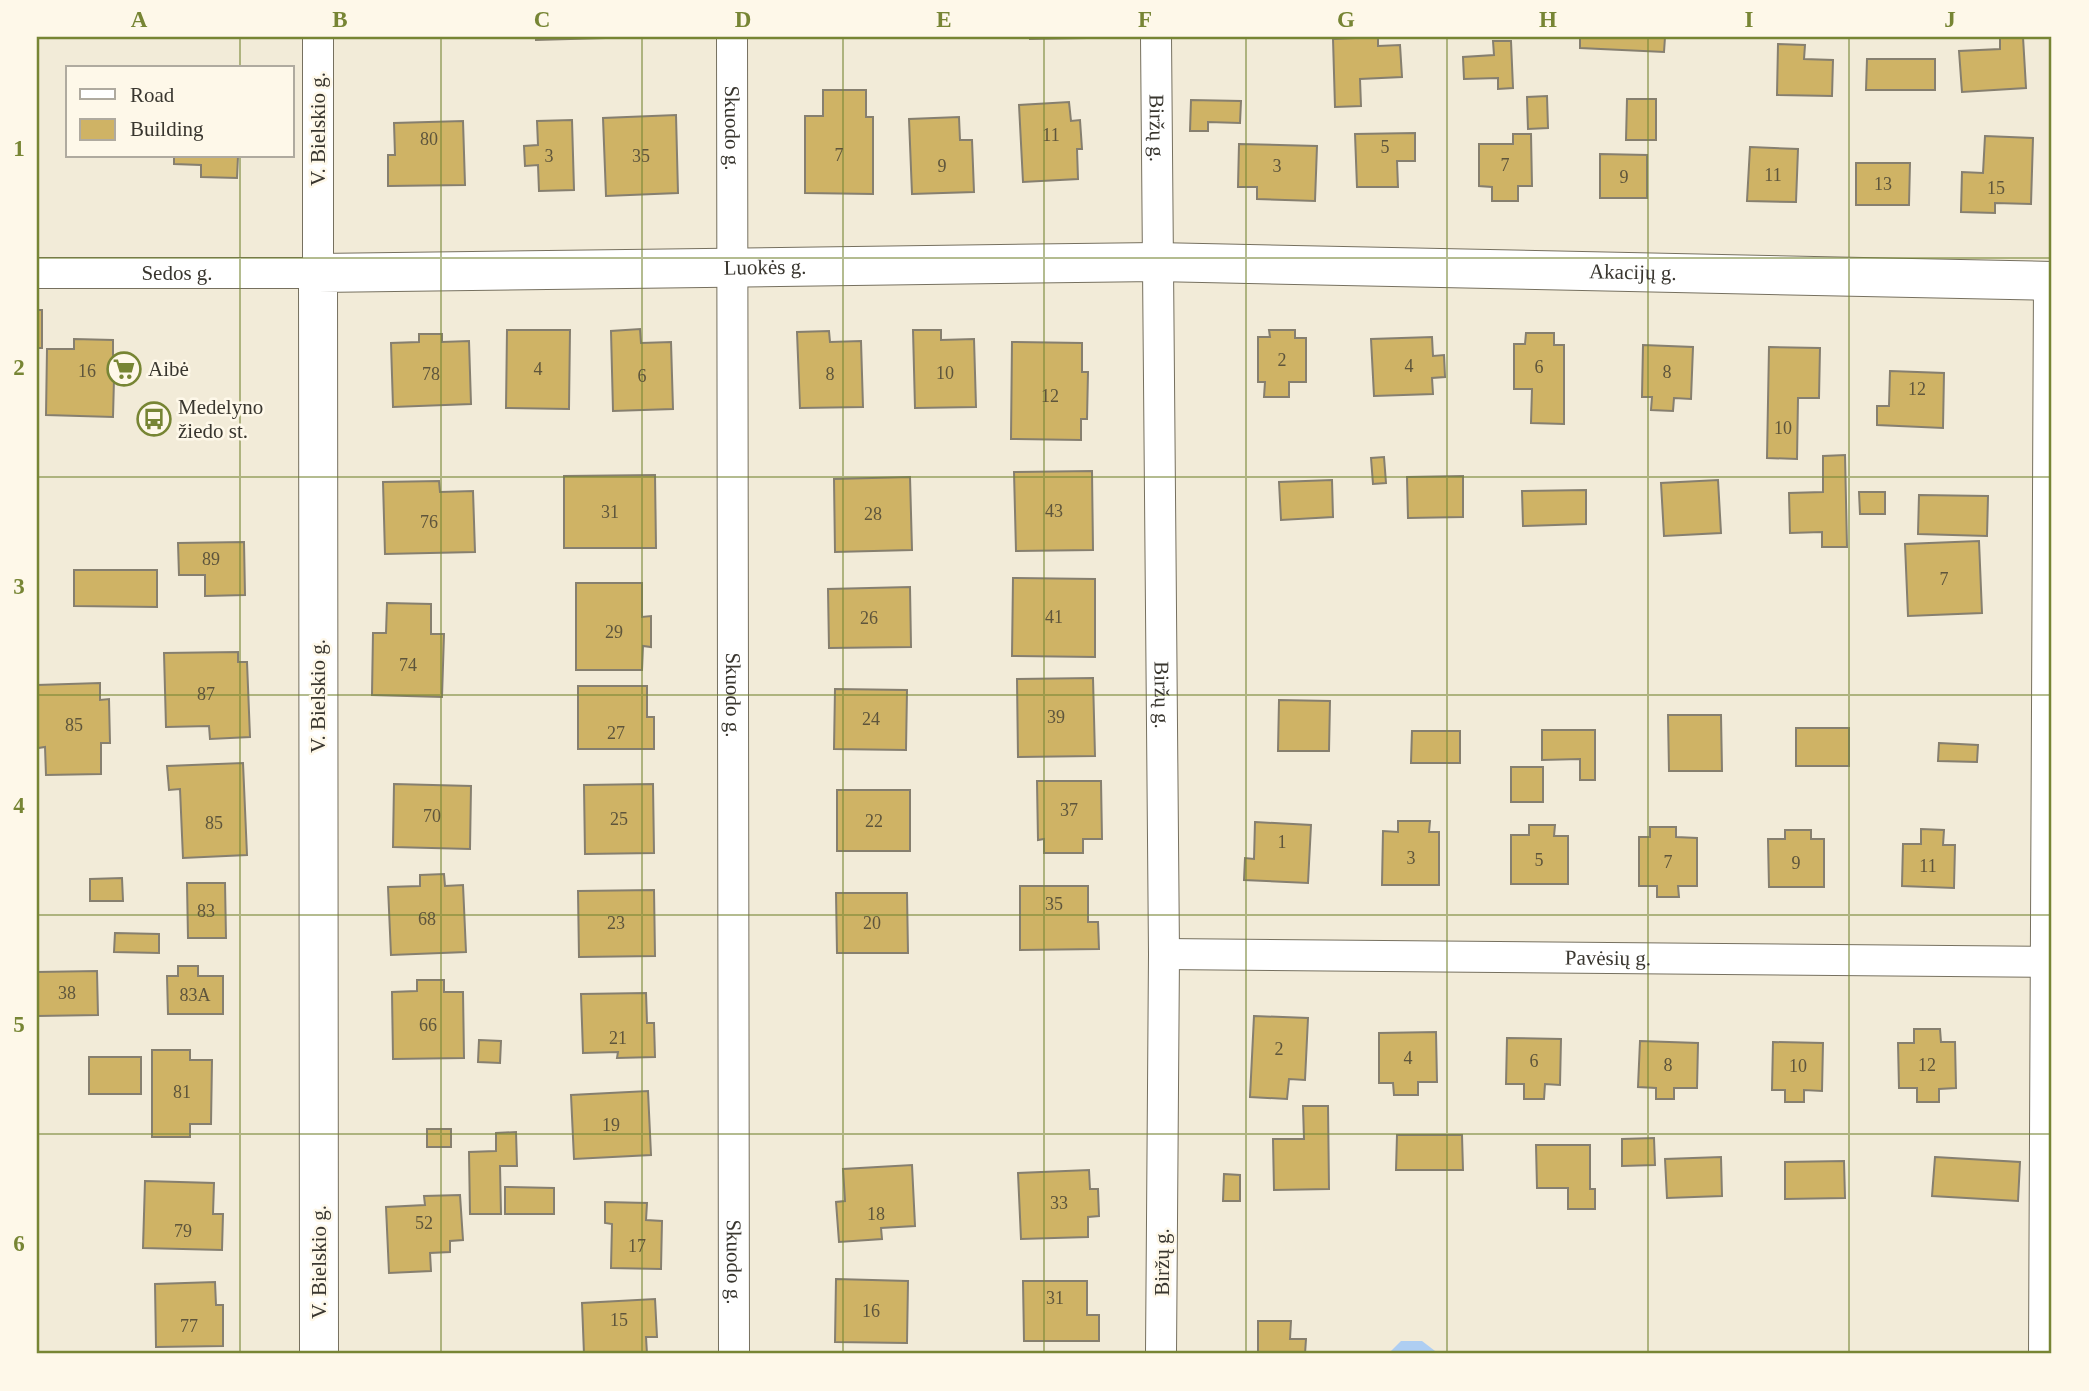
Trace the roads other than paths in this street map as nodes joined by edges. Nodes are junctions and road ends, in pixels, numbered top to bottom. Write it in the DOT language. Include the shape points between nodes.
graph roads {
  1 [pos="318,37"];
  2 [pos="732,37"];
  3 [pos="1156,37"];
  4 [pos="1156,262"];
  5 [pos="1212,263"];
  6 [pos="733,268"];
  7 [pos="37,273"];
  8 [pos="318,274"];
  9 [pos="2051,281"];
  10 [pos="1164,954"];
  11 [pos="2049,962"];
  12 [pos="319,1354"];
  13 [pos="734,1354"];
  14 [pos="1161,1354"];
  15 [pos="2044,1354"];
  1 -- 8 [label="street, V. Bielskio g."];
  2 -- 6 [label="street, Skuodo g."];
  3 -- 4 [label="street, Biržų g."];
  4 -- 5 [label="street, Luokės g."];
  4 -- 6 [label="street, Luokės g."];
  4 -- 10 [label="street, Biržų g."];
  5 -- 9 [label="street, Akacijų g."];
  6 -- 8 [label="street, Luokės g."];
  6 -- 13 [label="street, Skuodo g."];
  7 -- 8 [label="street, Sedos g."];
  8 -- 12 [label="street, V. Bielskio g."];
  9 -- 11 [label="street"];
  10 -- 11 [label="street, Pavėsių g."];
  10 -- 14 [label="street, Biržų g."];
  11 -- 15 [label="street"];
}
